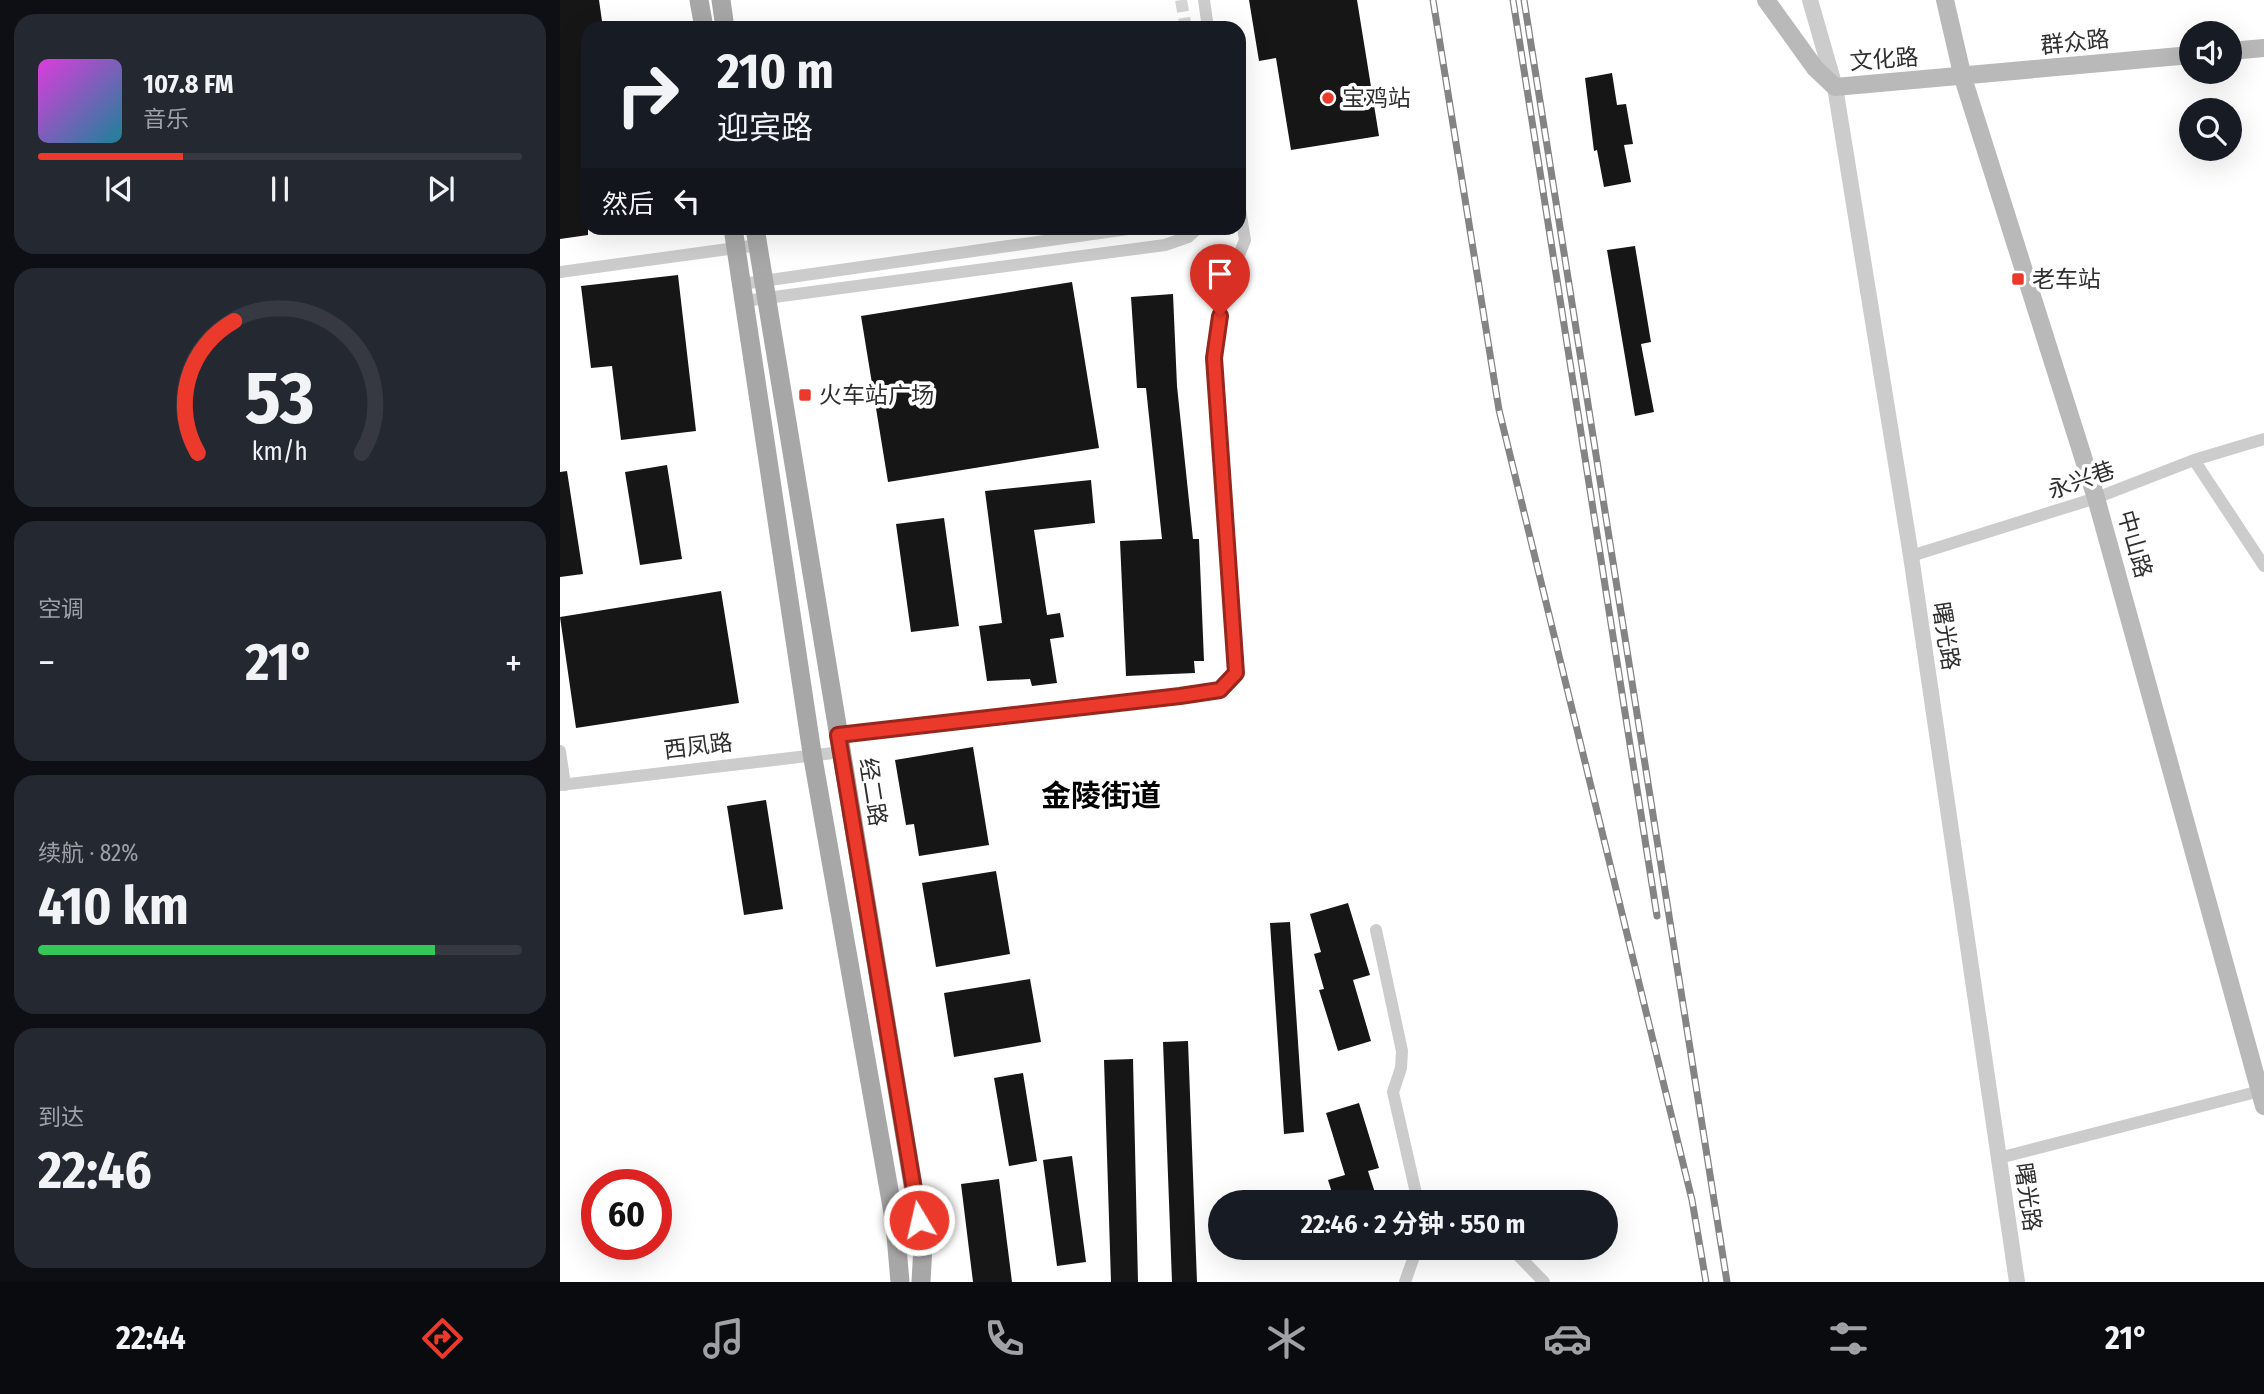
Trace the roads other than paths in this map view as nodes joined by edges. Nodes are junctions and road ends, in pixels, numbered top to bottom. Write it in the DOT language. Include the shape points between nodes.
graph roads {
  1 [pos="699,0"];
  2 [pos="721,0"];
  3 [pos="1203,0"];
  4 [pos="1766,0"];
  5 [pos="1810,0"];
  6 [pos="1945,0"];
  7 [pos="703,21"];
  8 [pos="724,21"];
  9 [pos="1207,21"];
  10 [pos="2264,48"];
  11 [pos="2242,50"];
  12 [pos="2179,56"];
  13 [pos="1963,78"];
  14 [pos="1835,88"];
  15 [pos="734,235"];
  16 [pos="1093,235"];
  17 [pos="1190,235"];
  18 [pos="1244,235"];
  19 [pos="756,237"];
  20 [pos="737,249"];
  21 [pos="560,272"];
  22 [pos="764,290"];
  23 [pos="743,292"];
  24 [pos="2264,439"];
  25 [pos="2194,460"];
  26 [pos="2096,498"];
  27 [pos="1911,556"];
  28 [pos="2264,566"];
  29 [pos="840,743"];
  30 [pos="560,751"];
  31 [pos="812,753"];
  32 [pos="562,785"];
  33 [pos="1376,930"];
  34 [pos="2262,1098"];
  35 [pos="1999,1158"];
  36 [pos="1415,1190"];
  37 [pos="1413,1260"];
  38 [pos="1523,1260"];
  39 [pos="900,1282"];
  40 [pos="921,1282"];
  41 [pos="1405,1282"];
  42 [pos="1544,1282"];
  43 [pos="2017,1282"];
  1 -- 7 [label="main road"];
  2 -- 8 [label="main road"];
  3 -- 9 [label="street"];
  4 -- 14 [label="main road, 文化路"];
  5 -- 14 [label="street, 曙光路"];
  6 -- 13 [label="main road, 中山路"];
  10 -- 11 [label="main road"];
  12 -- 13 [label="main road, 群众路"];
  13 -- 14 [label="main road, 文化路"];
  13 -- 26 [label="main road, 中山路"];
  14 -- 27 [label="street, 曙光路"];
  15 -- 20 [label="main road"];
  16 -- 22 [label="street"];
  17 -- 22 [label="street" via="1165,245"];
  18 -- 29 [label="street, 西凤路" via="1223,295 1214,358 1236,673 1220,690"];
  19 -- 20 [label="street"];
  19 -- 22 [label="main road, 经二路"];
  20 -- 21 [label="street"];
  20 -- 23 [label="main road"];
  22 -- 23 [label="street"];
  22 -- 29 [label="main road, 经二路"];
  23 -- 31 [label="main road"];
  24 -- 25 [label="street, 永兴巷"];
  25 -- 26 [label="street, 永兴巷"];
  25 -- 28 [label="street"];
  26 -- 27 [label="street, 永兴巷"];
  26 -- 34 [label="main road, 中山路"];
  27 -- 35 [label="street, 曙光路"];
  29 -- 31 [label="street, 西凤路"];
  29 -- 40 [label="main road, 经二路" via="923,1246"];
  30 -- 32 [label="street"];
  31 -- 32 [label="street, 西凤路"];
  31 -- 39 [label="main road" via="895,1224"];
  33 -- 36 [label="street" via="1402,1051 1393,1092"];
  34 -- 35 [label="street"];
  35 -- 43 [label="street, 曙光路"];
  37 -- 41 [label="street"];
  38 -- 42 [label="street"];
}
